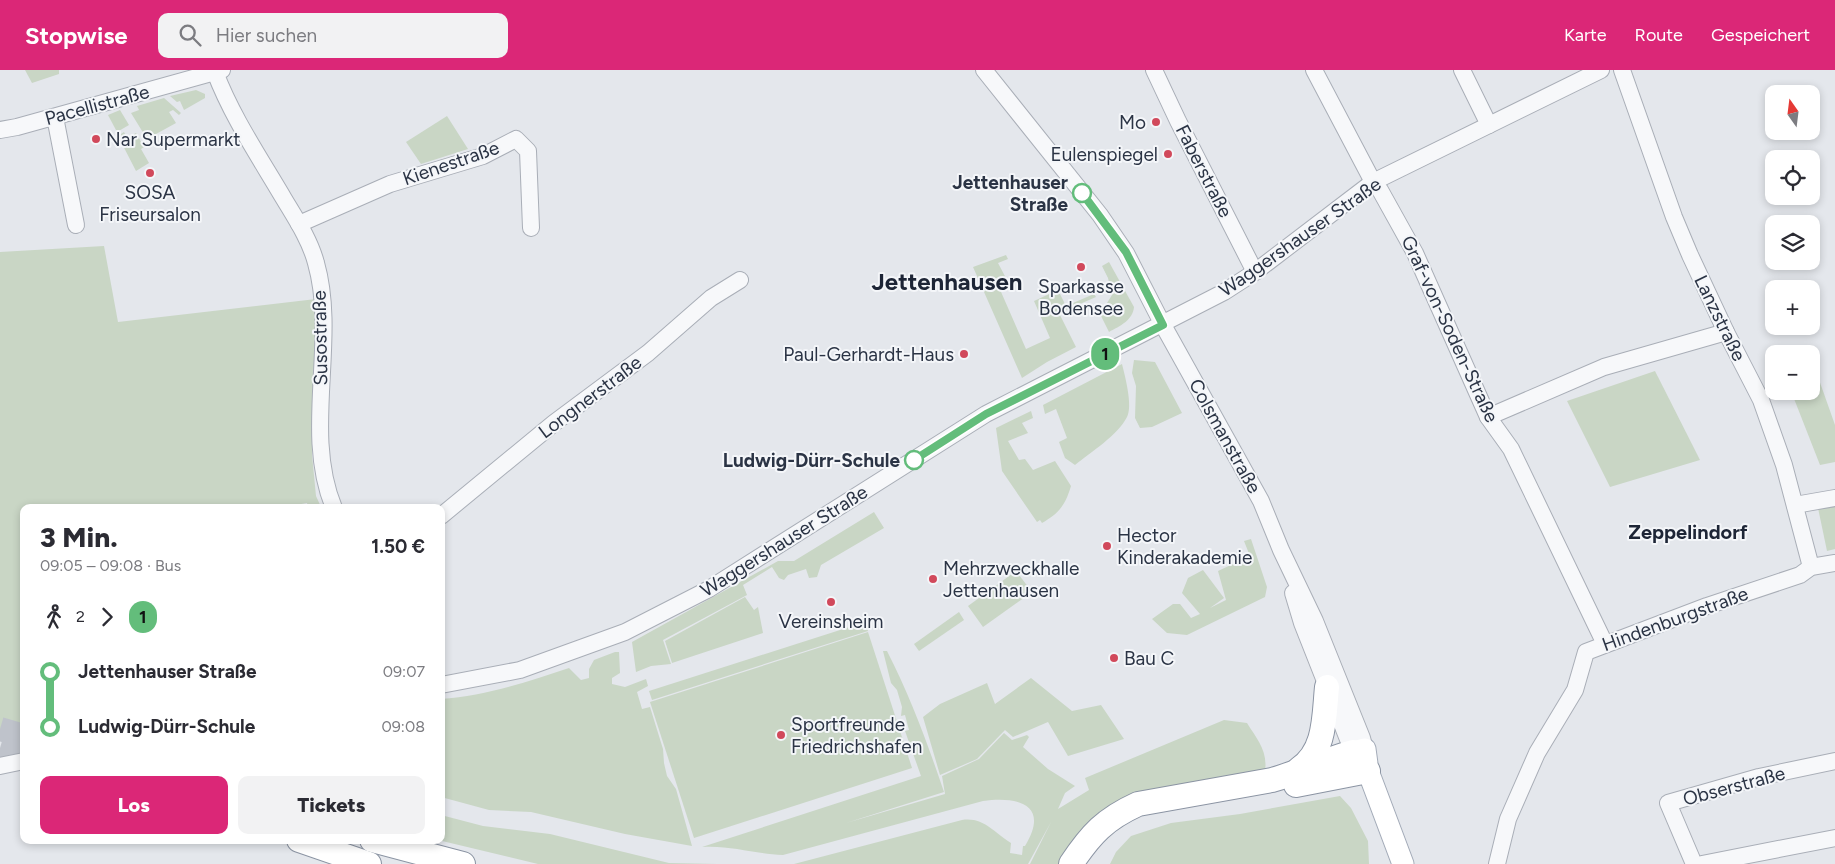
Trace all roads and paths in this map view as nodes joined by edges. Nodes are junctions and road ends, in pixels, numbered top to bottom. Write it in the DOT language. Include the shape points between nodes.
graph roads {
  1 [pos="984,70"];
  2 [pos="1154,70"];
  3 [pos="1314,70"];
  4 [pos="1462,70"];
  5 [pos="1601,70"];
  6 [pos="1622,70"];
  7 [pos="219,71"];
  8 [pos="55,116"];
  9 [pos="1489,125"];
  10 [pos="0,130"];
  11 [pos="1373,182"];
  12 [pos="299,224"];
  13 [pos="76,225"];
  14 [pos="531,228"];
  15 [pos="1254,272"];
  16 [pos="740,280"];
  17 [pos="1163,325"];
  18 [pos="1726,332"];
  19 [pos="1488,417"];
  20 [pos="1835,498"];
  21 [pos="333,504"];
  22 [pos="1795,506"];
  23 [pos="445,513"];
  24 [pos="1281,550"];
  25 [pos="1835,563"];
  26 [pos="1812,567"];
  27 [pos="1605,644"];
  28 [pos="445,684"];
  29 [pos="1326,687"];
  30 [pos="1362,757"];
  31 [pos="1835,761"];
  32 [pos="20,763"];
  33 [pos="0,766"];
  34 [pos="1292,775"];
  35 [pos="1835,838"];
  36 [pos="311,844"];
  37 [pos="387,844"];
  38 [pos="369,864"];
  39 [pos="464,864"];
  40 [pos="1071,864"];
  41 [pos="1087,864"];
  42 [pos="1402,864"];
  43 [pos="1496,864"];
  44 [pos="1694,864"];
  45 [pos="1702,864"];
  1 -- 17 [label="street" via="1112,232 1126,252"];
  2 -- 15 [label="street, Faberstraße"];
  3 -- 11 [label="street, Graf-von-Soden-Straße"];
  4 -- 9 [label="street"];
  5 -- 9 [label="street, Waggershauser Straße"];
  6 -- 18 [label="street, Lanzstraße" via="1677,224"];
  7 -- 8 [label="street, Pacellistraße"];
  7 -- 12 [label="street, Susostraße" via="225,98"];
  8 -- 10 [label="street, Pacellistraße"];
  8 -- 13 [label="street"];
  9 -- 11 [label="street, Waggershauser Straße"];
  11 -- 15 [label="street, Waggershauser Straße"];
  11 -- 19 [label="street, Graf-von-Soden-Straße" via="1415,253"];
  12 -- 14 [label="street, Kienestraße" via="390,184 483,156 516,139 528,151"];
  12 -- 21 [label="street, Susostraße" via="316,262 323,300 321,433 324,480"];
  15 -- 17 [label="street, Waggershauser Straße"];
  16 -- 23 [label="street, Longnerstraße" via="711,298 648,353 554,423"];
  17 -- 24 [label="street, Colsmanstraße" via="1261,501"];
  17 -- 28 [label="street, Waggershauser Straße" via="986,414 709,589 625,632 520,670"];
  18 -- 19 [label="street" via="1604,367"];
  18 -- 22 [label="street, Lanzstraße" via="1761,400"];
  19 -- 27 [label="street, Graf-von-Soden-Straße" via="1511,449"];
  20 -- 22 [label="street"];
  22 -- 26 [label="street, Lanzstraße"];
  24 -- 29 [label="street, Colsmanstraße" via="1302,623"];
  24 -- 30 [label="street, Colsmanstraße" via="1314,621"];
  25 -- 26 [label="street, Hindenburgstraße"];
  26 -- 27 [label="street, Hindenburgstraße" via="1800,575"];
  27 -- 43 [label="street, Hindenburgstraße" via="1586,652 1575,690 1537,752 1508,819"];
  29 -- 30 [label="street, Colsmanstraße"];
  29 -- 34 [label="highway" via="1318,748 1307,764"];
  30 -- 34 [label="highway" via="1337,756"];
  30 -- 41 [label="highway" via="1238,796 1170,806 1119,823 1095,847"];
  30 -- 42 [label="main road, Colsmanstraße"];
  31 -- 44 [label="street, Obserstraße" via="1759,777 1668,804"];
  32 -- 33 [label="street"];
  34 -- 40 [label="highway" via="1138,804 1104,823"];
  35 -- 45 [label="street"];
  36 -- 38 [label="highway"];
  37 -- 39 [label="highway"];
}
